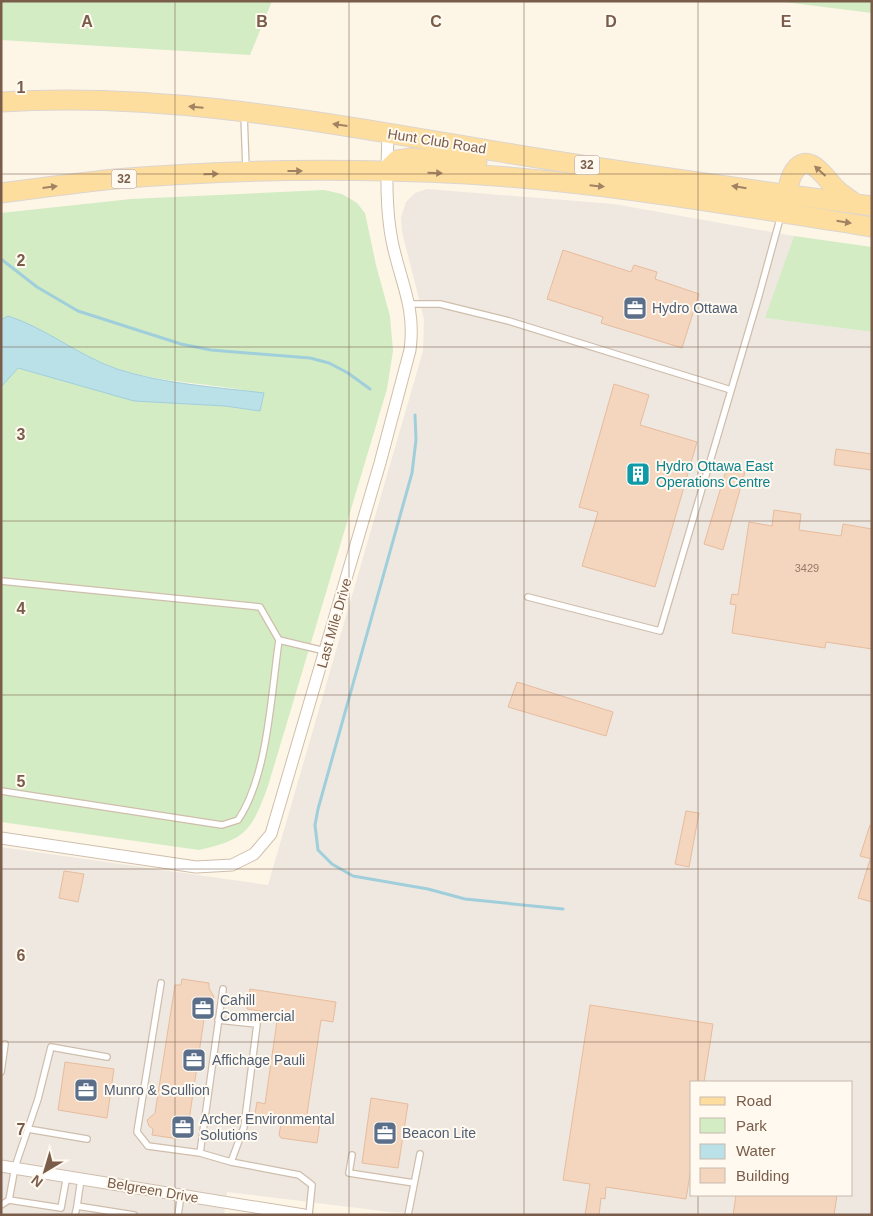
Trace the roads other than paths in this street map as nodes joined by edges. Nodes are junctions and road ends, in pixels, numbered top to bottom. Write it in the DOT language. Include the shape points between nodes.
graph roads {
  1 [pos="1,102"];
  2 [pos="244,112"];
  3 [pos="388,133"];
  4 [pos="386,171"];
  5 [pos="246,172"];
  6 [pos="640,172"];
  7 [pos="1,193"];
  8 [pos="787,194"];
  9 [pos="864,205"];
  10 [pos="781,213"];
  11 [pos="872,227"];
  12 [pos="410,304"];
  13 [pos="731,390"];
  14 [pos="1,581"];
  15 [pos="528,597"];
  16 [pos="279,640"];
  17 [pos="326,651"];
  18 [pos="1,791"];
  19 [pos="1,838"];
  20 [pos="162,983"];
  21 [pos="223,989"];
  22 [pos="218,1020"];
  23 [pos="5,1044"];
  24 [pos="107,1057"];
  25 [pos="1,1072"];
  26 [pos="28,1129"];
  27 [pos="87,1138"];
  28 [pos="200,1153"];
  29 [pos="352,1154"];
  30 [pos="420,1154"];
  31 [pos="231,1162"];
  32 [pos="1,1166"];
  33 [pos="15,1167"];
  34 [pos="67,1175"];
  35 [pos="81,1177"];
  36 [pos="414,1183"];
  37 [pos="181,1195"];
  38 [pos="8,1200"];
  39 [pos="1,1205"];
  40 [pos="77,1206"];
  41 [pos="239,1210"];
  42 [pos="75,1215"];
  43 [pos="134,1215"];
  44 [pos="178,1215"];
  45 [pos="304,1215"];
  46 [pos="310,1215"];
  47 [pos="408,1215"];
  2 -- 1 [label="main road, Hunt Club Road / 32, one-way" via="87,99"];
  3 -- 2 [label="main road, Hunt Club Road / 32, one-way"];
  2 -- 5 [label="lane"];
  3 -- 4 [label="street, Last Mile Drive"];
  3 -- 6 [label="main road, Hunt Club Road / 32"];
  5 -- 4 [label="main road, Hunt Club Road / 32, one-way"];
  4 -- 6 [label="main road" via="397,160 411,158 624,174"];
  4 -- 10 [label="main road, Hunt Club Road / 32, one-way" via="472,174 591,186"];
  4 -- 12 [label="street, Last Mile Drive" via="392,242"];
  7 -- 5 [label="main road, Hunt Club Road / 32, one-way" via="113,179"];
  8 -- 6 [label="main road, Hunt Club Road / 32, one-way"];
  8 -- 9 [label="main road, Hunt Club Road / 32"];
  9 -- 8 [label="main road, one-way" via="837,190 819,168 808,164 792,175"];
  8 -- 10 [label="main road"];
  10 -- 11 [label="main road, Hunt Club Road / 32, one-way"];
  10 -- 13 [label="lane"];
  12 -- 13 [label="lane" via="440,304 509,321"];
  12 -- 17 [label="street, Last Mile Drive" via="413,331 404,380"];
  13 -- 15 [label="lane" via="660,631"];
  14 -- 16 [label="lane" via="260,607"];
  16 -- 17 [label="lane"];
  16 -- 18 [label="lane" via="262,758 246,808 238,820 222,824"];
  17 -- 19 [label="street, Last Mile Drive" via="272,834 254,854 232,865 196,867"];
  20 -- 28 [label="lane" via="137,1132 148,1146"];
  21 -- 22 [label="lane"];
  22 -- 28 [label="lane"];
  22 -- 31 [label="lane" via="257,1024 244,1127"];
  23 -- 25 [label="lane"];
  24 -- 26 [label="lane" via="51,1047"];
  26 -- 27 [label="lane"];
  26 -- 33 [label="lane"];
  28 -- 31 [label="lane"];
  29 -- 36 [label="lane" via="349,1173"];
  30 -- 36 [label="lane"];
  31 -- 46 [label="lane" via="299,1175 312,1185"];
  32 -- 33 [label="street, Belgreen Drive"];
  33 -- 34 [label="street, Belgreen Drive"];
  33 -- 38 [label="lane"];
  34 -- 35 [label="street, Belgreen Drive"];
  34 -- 38 [label="lane" via="61,1208"];
  35 -- 37 [label="street, Belgreen Drive"];
  35 -- 40 [label="lane"];
  36 -- 47 [label="lane"];
  37 -- 41 [label="street, Belgreen Drive"];
  37 -- 44 [label="lane"];
  38 -- 39 [label="lane"];
  40 -- 42 [label="lane"];
  40 -- 43 [label="lane"];
  41 -- 45 [label="street, Belgreen Drive"];
}
